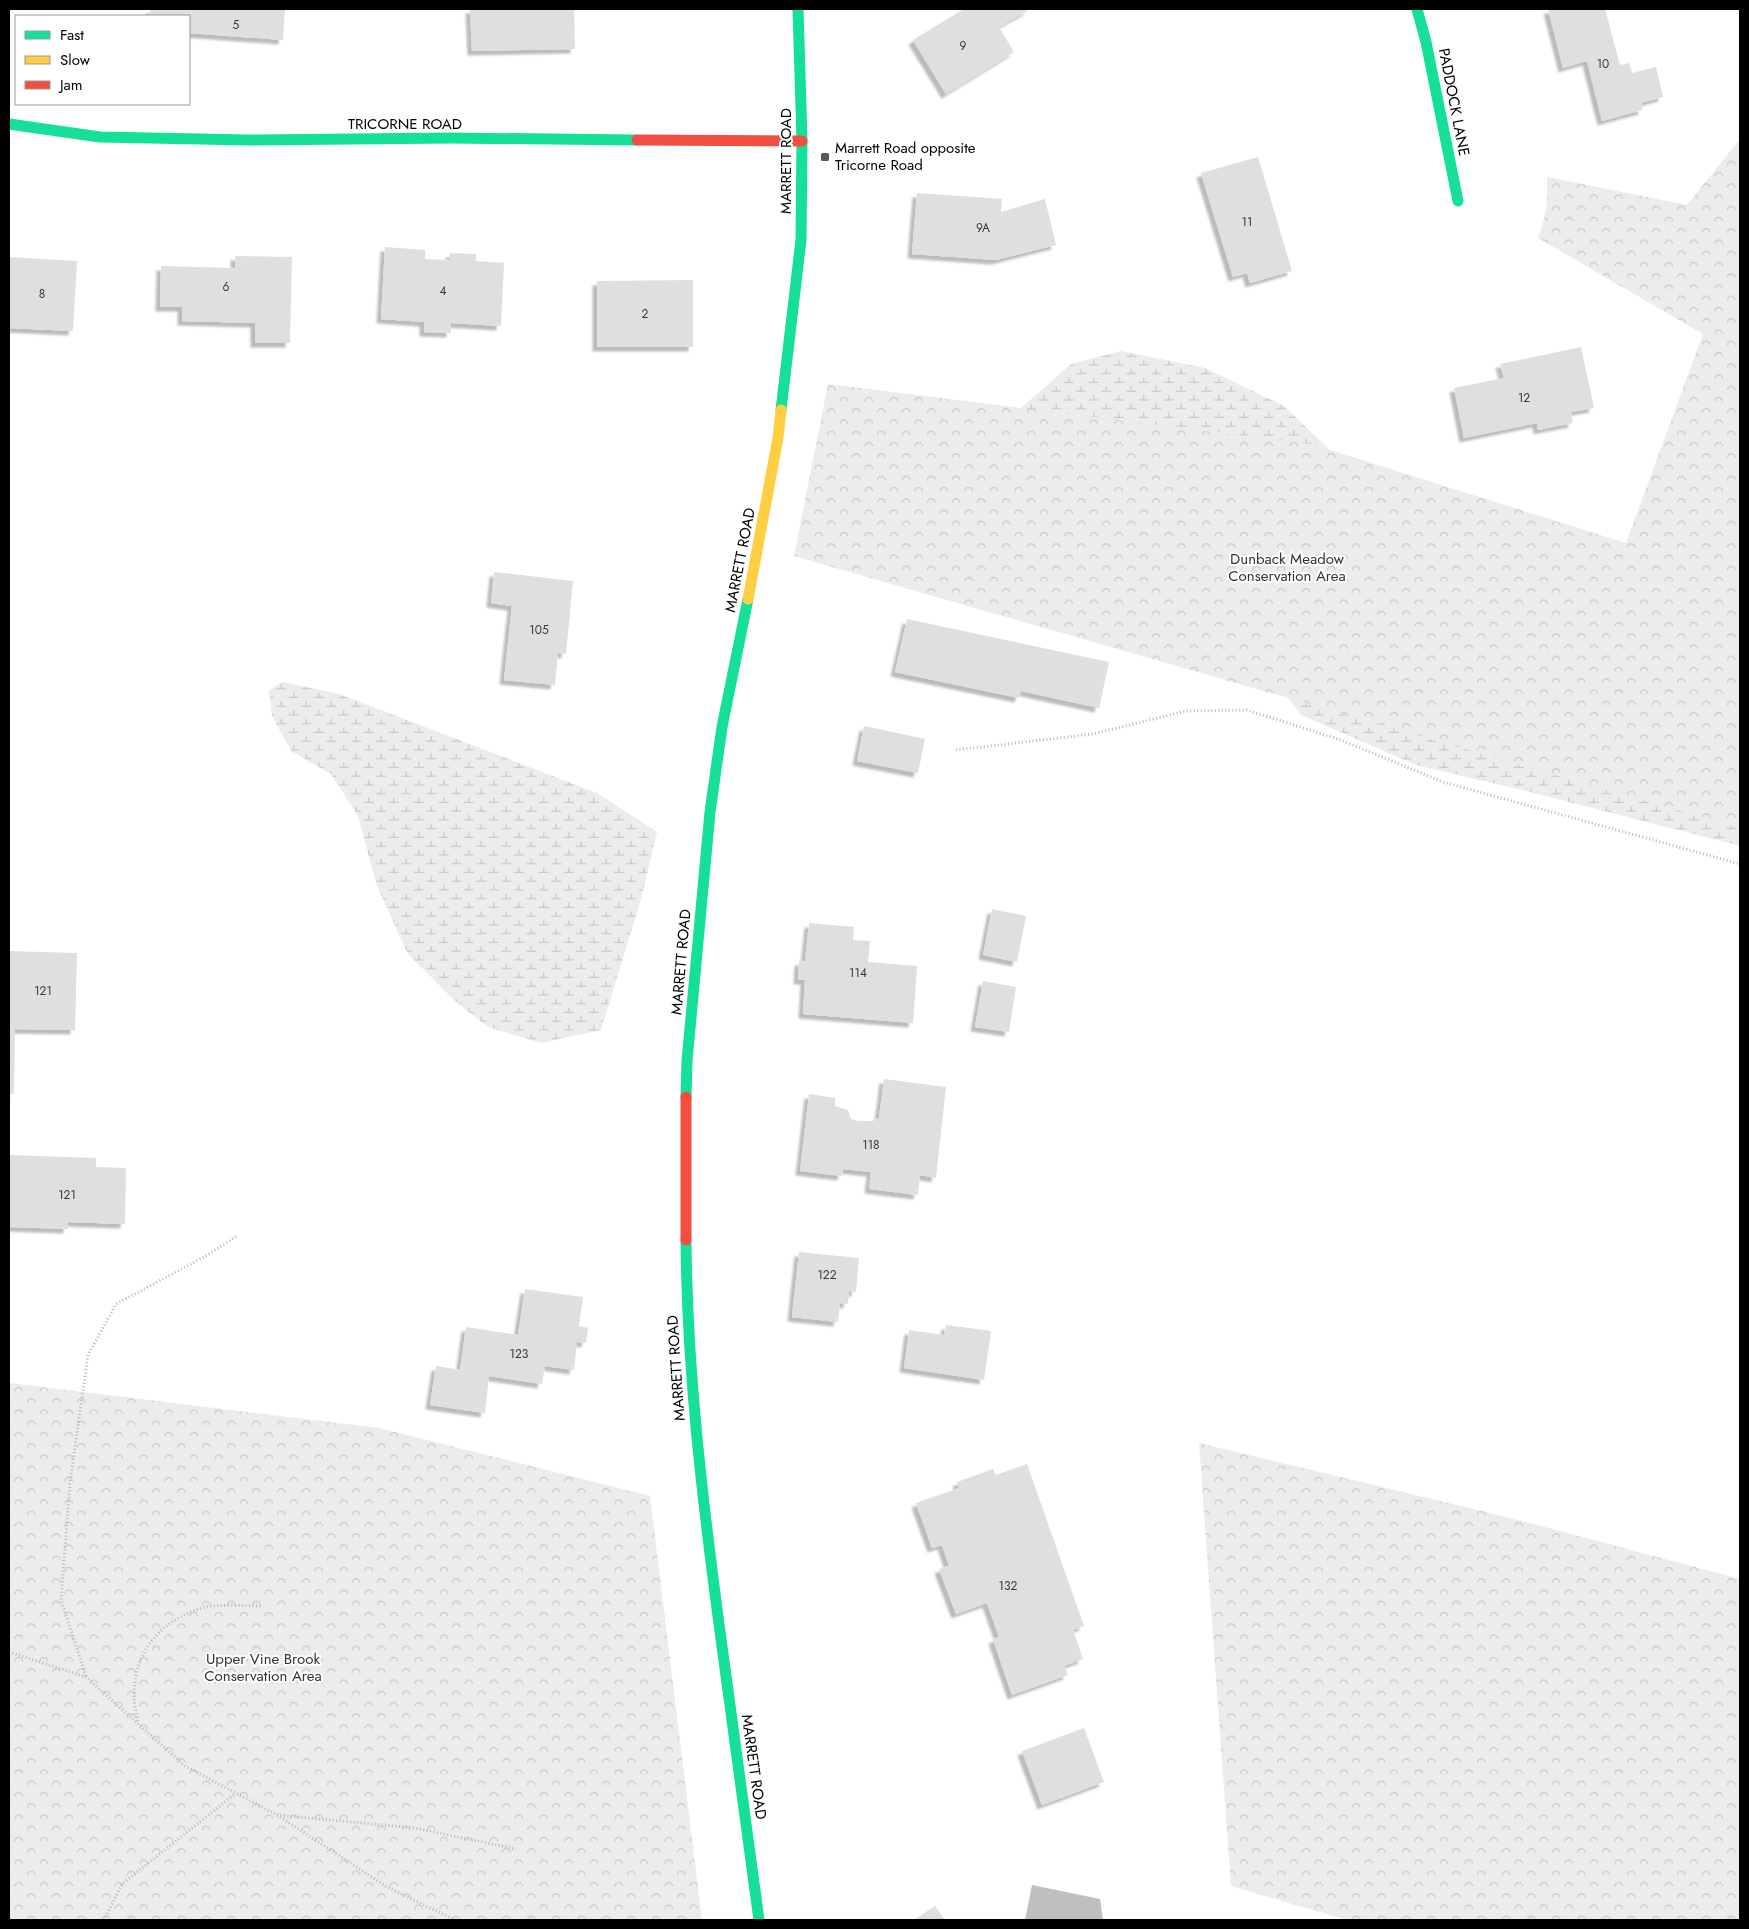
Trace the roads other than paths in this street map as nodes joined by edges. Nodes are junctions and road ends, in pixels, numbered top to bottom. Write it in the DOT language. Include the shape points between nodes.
graph roads {
  1 [pos="798,9"];
  2 [pos="1417,9"];
  3 [pos="9,124"];
  4 [pos="802,141"];
  5 [pos="1458,201"];
  6 [pos="759,1920"];
  1 -- 4 [label="main road, MARRETT ROAD"];
  2 -- 5 [label="main road, PADDOCK LANE"];
  3 -- 4 [label="main road, TRICORNE ROAD" via="100,137"];
  4 -- 6 [label="main road, MARRETT ROAD" via="801,240 778,438 722,727 710,812 687,1062 686,1291 693,1413"];
}
